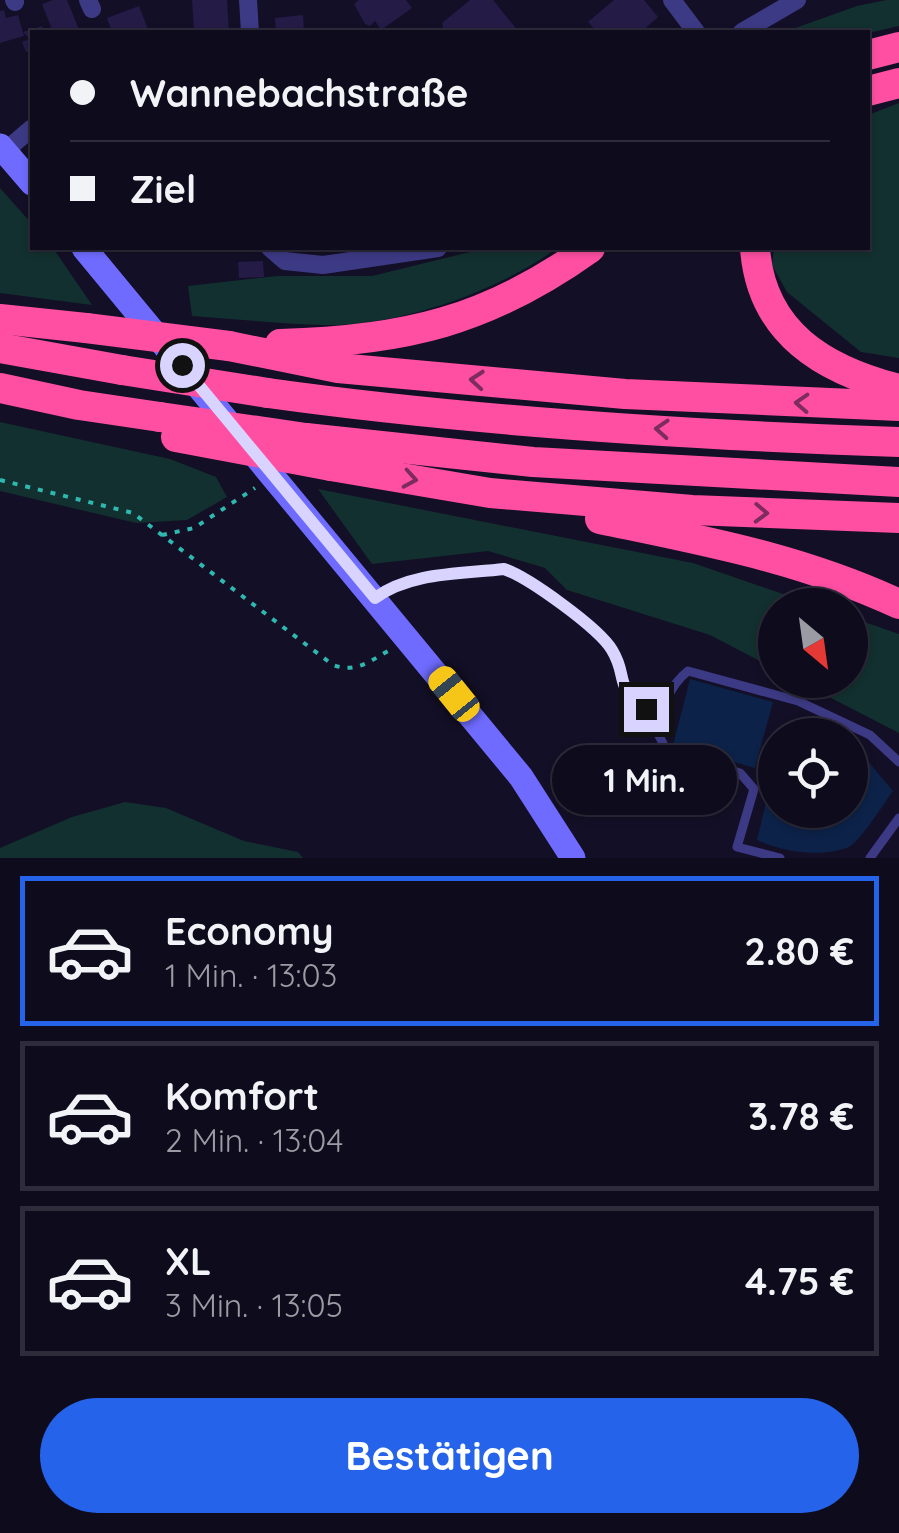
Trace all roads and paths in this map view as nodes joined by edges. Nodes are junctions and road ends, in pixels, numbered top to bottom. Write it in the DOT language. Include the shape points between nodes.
graph roads {
  1 [pos="248,0"];
  2 [pos="672,0"];
  3 [pos="797,0"];
  4 [pos="250,30"];
  5 [pos="694,30"];
  6 [pos="745,30"];
  7 [pos="899,47"];
  8 [pos="870,54"];
  9 [pos="899,83"];
  10 [pos="870,90"];
  11 [pos="30,129"];
  12 [pos="2,149"];
  13 [pos="30,181"];
  14 [pos="86,250"];
  15 [pos="272,250"];
  16 [pos="411,250"];
  17 [pos="587,250"];
  18 [pos="755,250"];
  19 [pos="357,254"];
  20 [pos="0,319"];
  21 [pos="230,346"];
  22 [pos="0,348"];
  23 [pos="0,388"];
  24 [pos="899,389"];
  25 [pos="899,406"];
  26 [pos="168,428"];
  27 [pos="899,442"];
  28 [pos="274,475"];
  29 [pos="0,480"];
  30 [pos="899,482"];
  31 [pos="490,493"];
  32 [pos="899,518"];
  33 [pos="162,536"];
  34 [pos="375,598"];
  35 [pos="899,604"];
  36 [pos="410,639"];
  37 [pos="662,710"];
  38 [pos="899,762"];
  39 [pos="899,818"];
  40 [pos="574,858"];
  41 [pos="780,858"];
  42 [pos="870,858"];
  1 -- 4 [label="street"];
  2 -- 5 [label="street"];
  3 -- 6 [label="street"];
  7 -- 8 [label="highway"];
  9 -- 10 [label="highway"];
  11 -- 12 [label="street"];
  12 -- 13 [label="main road"];
  14 -- 28 [label="main road"];
  15 -- 19 [label="street" via="293,264 324,265"];
  16 -- 19 [label="street"];
  17 -- 21 [label="highway" via="492,306 406,334"];
  18 -- 24 [label="highway" via="772,304 808,352 841,371"];
  20 -- 21 [label="highway, bridge"];
  25 -- 21 [label="highway, one-way" via="625,394 338,368"];
  27 -- 22 [label="highway, one-way, bridge" via="522,419 268,393"];
  23 -- 26 [label="highway"];
  26 -- 30 [label="highway, bridge" via="533,462"];
  26 -- 31 [label="highway, one-way, bridge"];
  28 -- 33 [label="path" via="194,528"];
  28 -- 34 [label="main road"];
  29 -- 33 [label="path" via="133,513"];
  31 -- 32 [label="highway, one-way"];
  31 -- 35 [label="highway" via="776,557"];
  33 -- 36 [label="path" via="333,665 358,668"];
  34 -- 36 [label="main road"];
  34 -- 37 [label="lane" via="393,584 418,579 516,573 608,643 628,696 646,709"];
  36 -- 40 [label="main road" via="521,776"];
  37 -- 38 [label="lane" via="688,671 798,702 870,736"];
  37 -- 41 [label="lane" via="656,732 667,751 740,773 754,789 737,847"];
  39 -- 42 [label="lane"];
}
